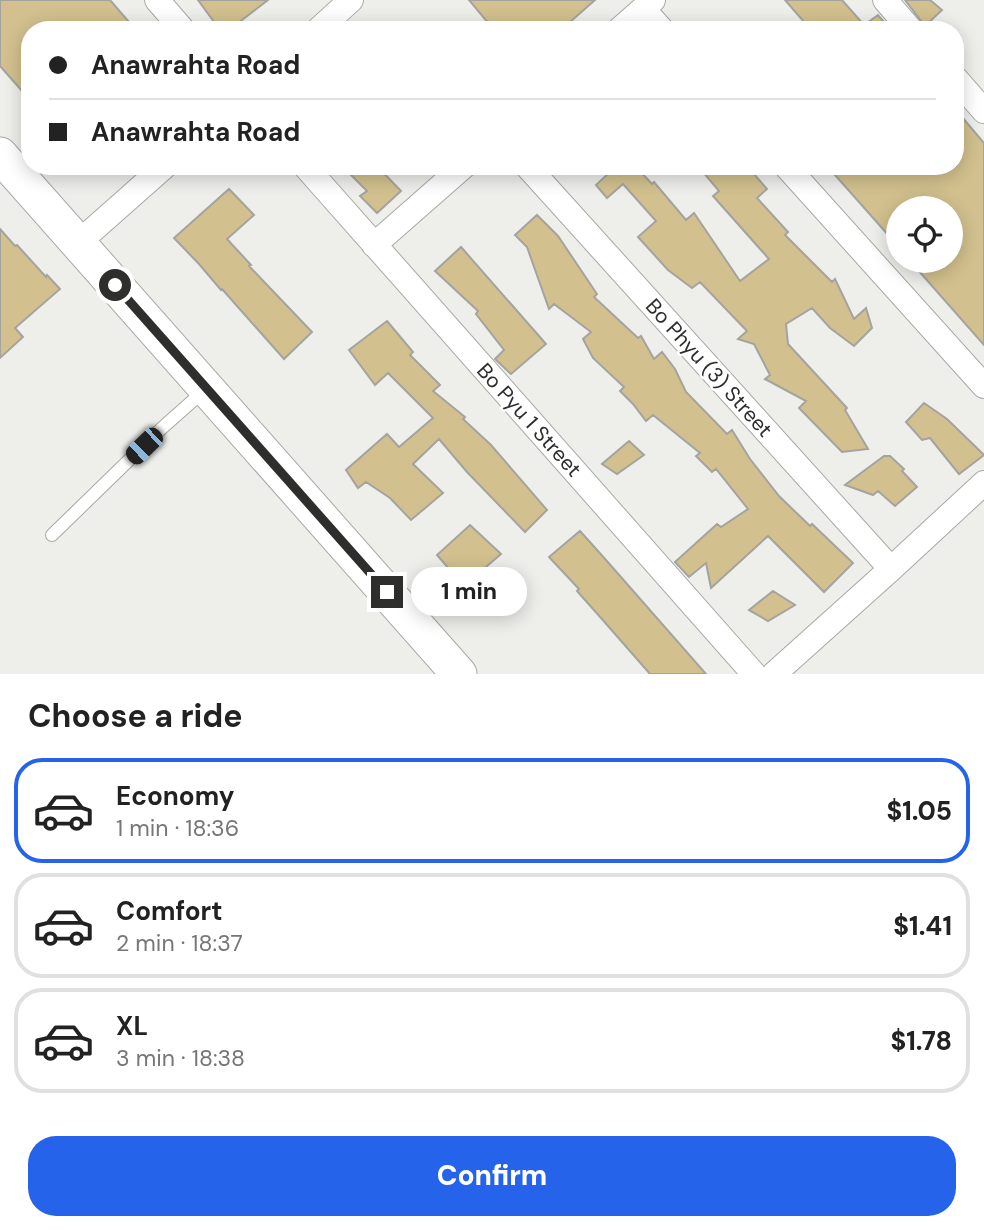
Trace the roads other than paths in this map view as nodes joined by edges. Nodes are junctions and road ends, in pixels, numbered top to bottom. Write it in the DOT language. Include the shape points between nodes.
graph roads {
  1 [pos="157,0"];
  2 [pos="351,0"];
  3 [pos="885,0"];
  4 [pos="648,4"];
  5 [pos="175,21"];
  6 [pos="328,21"];
  7 [pos="629,21"];
  8 [pos="657,21"];
  9 [pos="903,21"];
  10 [pos="964,88"];
  11 [pos="984,111"];
  12 [pos="0,155"];
  13 [pos="155,175"];
  14 [pos="312,175"];
  15 [pos="454,175"];
  16 [pos="535,175"];
  17 [pos="794,175"];
  18 [pos="78,243"];
  19 [pos="374,245"];
  20 [pos="984,386"];
  21 [pos="206,388"];
  22 [pos="984,483"];
  23 [pos="52,536"];
  24 [pos="891,569"];
  25 [pos="459,674"];
  26 [pos="754,674"];
  27 [pos="774,674"];
  1 -- 5 [label="street"];
  2 -- 6 [label="street"];
  3 -- 9 [label="street"];
  4 -- 7 [label="street"];
  4 -- 8 [label="street"];
  10 -- 11 [label="street"];
  12 -- 18 [label="main road"];
  13 -- 18 [label="street"];
  14 -- 19 [label="street, Bo Pyu 1 Street"];
  15 -- 19 [label="street"];
  16 -- 24 [label="street, Bo Phyu (3) Street"];
  17 -- 20 [label="street"];
  18 -- 21 [label="main road"];
  19 -- 26 [label="street, Bo Pyu 1 Street"];
  21 -- 23 [label="lane"];
  21 -- 25 [label="main road"];
  22 -- 24 [label="street"];
  24 -- 27 [label="street"];
}
